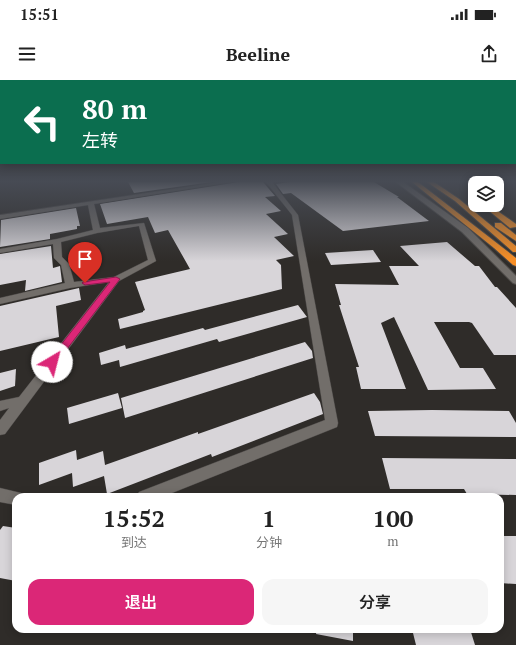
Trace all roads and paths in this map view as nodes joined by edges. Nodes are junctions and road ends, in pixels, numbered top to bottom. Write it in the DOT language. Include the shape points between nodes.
graph roads {
  1 [pos="56,208"];
  2 [pos="92,208"];
  3 [pos="289,208"];
  4 [pos="435,208"];
  5 [pos="448,208"];
  6 [pos="470,208"];
  7 [pos="473,208"];
  8 [pos="494,212"];
  9 [pos="0,217"];
  10 [pos="516,228"];
  11 [pos="97,231"];
  12 [pos="516,239"];
  13 [pos="58,241"];
  14 [pos="516,250"];
  15 [pos="0,251"];
  16 [pos="516,264"];
  17 [pos="116,279"];
  18 [pos="516,281"];
  19 [pos="70,285"];
  20 [pos="0,301"];
  21 [pos="24,400"];
  22 [pos="0,406"];
  23 [pos="0,430"];
  24 [pos="154,493"];
  25 [pos="0,495"];
  26 [pos="12,497"];
  1 -- 9 [label="street"];
  2 -- 11 [label="street"];
  3 -- 24 [label="street" via="294,215 332,423"];
  4 -- 18 [label="street" via="465,230"];
  5 -- 16 [label="highway"];
  6 -- 14 [label="highway"];
  7 -- 12 [label="highway"];
  8 -- 10 [label="highway"];
  11 -- 13 [label="street"];
  11 -- 17 [label="street" via="142,224 152,261"];
  13 -- 15 [label="street"];
  13 -- 19 [label="street" via="58,258 65,264"];
  17 -- 19 [label="street"];
  17 -- 21 [label="street"];
  19 -- 20 [label="street"];
  21 -- 22 [label="street"];
  21 -- 23 [label="street"];
  25 -- 26 [label="street"];
}
